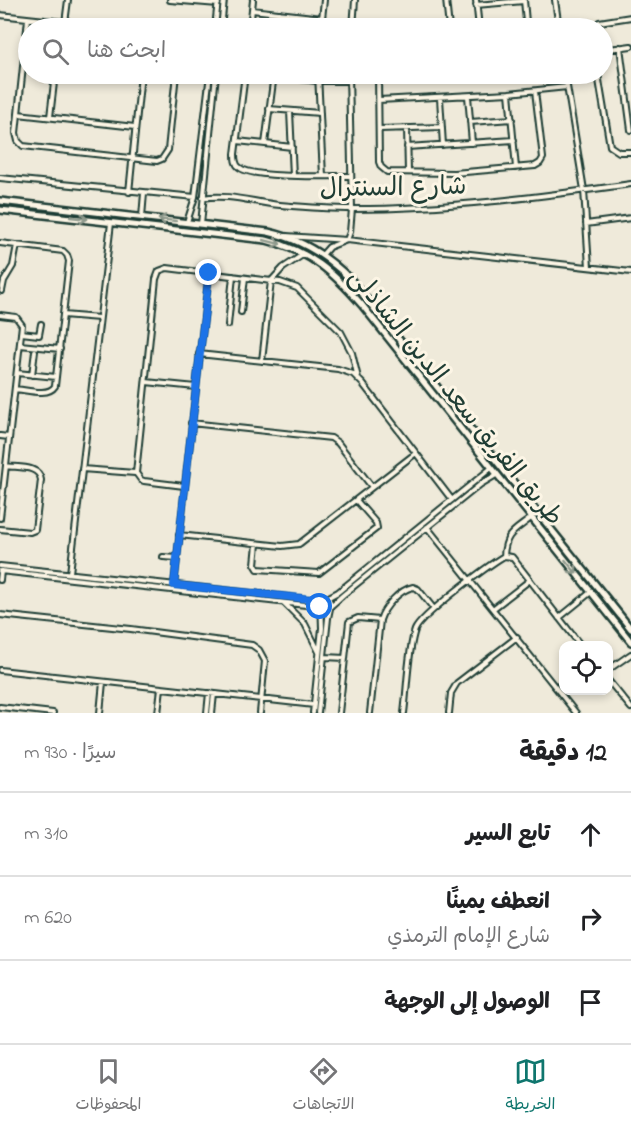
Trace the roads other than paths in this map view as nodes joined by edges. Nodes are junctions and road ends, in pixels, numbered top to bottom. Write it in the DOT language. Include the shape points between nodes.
graph roads {
  1 [pos="68,0"];
  2 [pos="170,0"];
  3 [pos="224,0"];
  4 [pos="253,0"];
  5 [pos="324,0"];
  6 [pos="355,0"];
  7 [pos="446,0"];
  8 [pos="524,0"];
  9 [pos="555,0"];
  10 [pos="218,2"];
  11 [pos="476,3"];
  12 [pos="252,10"];
  13 [pos="280,13"];
  14 [pos="0,15"];
  15 [pos="631,16"];
  16 [pos="21,18"];
  17 [pos="66,18"];
  18 [pos="216,18"];
  19 [pos="222,18"];
  20 [pos="251,18"];
  21 [pos="280,18"];
  22 [pos="322,18"];
  23 [pos="354,18"];
  24 [pos="448,18"];
  25 [pos="478,18"];
  26 [pos="526,18"];
  27 [pos="558,18"];
  28 [pos="613,19"];
  29 [pos="631,46"];
  30 [pos="620,47"];
  31 [pos="613,48"];
  32 [pos="631,72"];
  33 [pos="623,73"];
  34 [pos="22,84"];
  35 [pos="54,84"];
  36 [pos="140,84"];
  37 [pos="175,84"];
  38 [pos="209,84"];
  39 [pos="215,84"];
  40 [pos="244,84"];
  41 [pos="272,84"];
  42 [pos="318,84"];
  43 [pos="349,84"];
  44 [pos="378,84"];
  45 [pos="567,84"];
  46 [pos="600,84"];
  47 [pos="567,87"];
  48 [pos="535,91"];
  49 [pos="509,93"];
  50 [pos="468,96"];
  51 [pos="629,96"];
  52 [pos="440,98"];
  53 [pos="379,100"];
  54 [pos="270,109"];
  55 [pos="290,111"];
  56 [pos="320,113"];
  57 [pos="18,114"];
  58 [pos="50,117"];
  59 [pos="512,119"];
  60 [pos="470,122"];
  61 [pos="631,125"];
  62 [pos="135,127"];
  63 [pos="442,127"];
  64 [pos="406,128"];
  65 [pos="380,129"];
  66 [pos="631,130"];
  67 [pos="514,140"];
  68 [pos="237,141"];
  69 [pos="472,143"];
  70 [pos="266,144"];
  71 [pos="443,145"];
  72 [pos="291,147"];
  73 [pos="407,147"];
  74 [pos="631,152"];
  75 [pos="133,158"];
  76 [pos="516,168"];
  77 [pos="408,172"];
  78 [pos="293,176"];
  79 [pos="323,176"];
  80 [pos="351,176"];
  81 [pos="0,178"];
  82 [pos="631,184"];
  83 [pos="584,190"];
  84 [pos="129,192"];
  85 [pos="144,193"];
  86 [pos="195,197"];
  87 [pos="203,198"];
  88 [pos="0,201"];
  89 [pos="30,204"];
  90 [pos="45,206"];
  91 [pos="352,209"];
  92 [pos="0,210"];
  93 [pos="191,212"];
  94 [pos="27,213"];
  95 [pos="43,214"];
  96 [pos="201,214"];
  97 [pos="142,217"];
  98 [pos="631,218"];
  99 [pos="111,222"];
  100 [pos="187,222"];
  101 [pos="201,224"];
  102 [pos="586,224"];
  103 [pos="218,226"];
  104 [pos="234,228"];
  105 [pos="216,233"];
  106 [pos="232,235"];
  107 [pos="285,236"];
  108 [pos="347,240"];
  109 [pos="0,243"];
  110 [pos="17,245"];
  111 [pos="305,254"];
  112 [pos="322,255"];
  113 [pos="589,267"];
  114 [pos="631,272"];
  115 [pos="209,273"];
  116 [pos="233,276"];
  117 [pos="245,278"];
  118 [pos="2,281"];
  119 [pos="271,281"];
  120 [pos="2,291"];
  121 [pos="241,312"];
  122 [pos="0,315"];
  123 [pos="63,315"];
  124 [pos="99,318"];
  125 [pos="41,324"];
  126 [pos="228,325"];
  127 [pos="21,333"];
  128 [pos="397,336"];
  129 [pos="389,340"];
  130 [pos="20,345"];
  131 [pos="406,347"];
  132 [pos="60,349"];
  133 [pos="35,351"];
  134 [pos="399,352"];
  135 [pos="200,354"];
  136 [pos="262,361"];
  137 [pos="17,373"];
  138 [pos="32,375"];
  139 [pos="57,377"];
  140 [pos="358,378"];
  141 [pos="146,382"];
  142 [pos="196,387"];
  143 [pos="15,388"];
  144 [pos="191,423"];
  145 [pos="0,436"];
  146 [pos="9,437"];
  147 [pos="416,453"];
  148 [pos="6,466"];
  149 [pos="490,468"];
  150 [pos="82,469"];
  151 [pos="136,473"];
  152 [pos="496,475"];
  153 [pos="477,479"];
  154 [pos="481,484"];
  155 [pos="184,486"];
  156 [pos="372,487"];
  157 [pos="2,490"];
  158 [pos="356,500"];
  159 [pos="452,500"];
  160 [pos="440,514"];
  161 [pos="0,518"];
  162 [pos="531,518"];
  163 [pos="427,528"];
  164 [pos="0,529"];
  165 [pos="179,535"];
  166 [pos="408,540"];
  167 [pos="257,544"];
  168 [pos="163,556"];
  169 [pos="504,556"];
  170 [pos="177,558"];
  171 [pos="0,566"];
  172 [pos="1,571"];
  173 [pos="20,571"];
  174 [pos="53,571"];
  175 [pos="70,573"];
  176 [pos="53,577"];
  177 [pos="90,578"];
  178 [pos="0,580"];
  179 [pos="471,580"];
  180 [pos="530,580"];
  181 [pos="174,585"];
  182 [pos="158,586"];
  183 [pos="188,589"];
  184 [pos="591,592"];
  185 [pos="339,594"];
  186 [pos="328,598"];
  187 [pos="606,598"];
  188 [pos="306,599"];
  189 [pos="321,600"];
  190 [pos="599,602"];
  191 [pos="283,603"];
  192 [pos="306,605"];
  193 [pos="331,608"];
  194 [pos="494,608"];
  195 [pos="434,609"];
  196 [pos="615,609"];
  197 [pos="321,610"];
  198 [pos="608,614"];
  199 [pos="0,615"];
  200 [pos="559,618"];
  201 [pos="380,620"];
  202 [pos="322,621"];
  203 [pos="328,621"];
  204 [pos="631,629"];
  205 [pos="517,637"];
  206 [pos="578,641"];
  207 [pos="631,642"];
  208 [pos="319,654"];
  209 [pos="631,654"];
  210 [pos="325,657"];
  211 [pos="345,658"];
  212 [pos="613,667"];
  213 [pos="0,670"];
  214 [pos="103,682"];
  215 [pos="613,685"];
  216 [pos="161,688"];
  217 [pos="319,688"];
  218 [pos="211,694"];
  219 [pos="262,699"];
  220 [pos="314,705"];
  221 [pos="0,707"];
  222 [pos="631,708"];
  223 [pos="53,713"];
  224 [pos="100,713"];
  225 [pos="158,713"];
  226 [pos="207,713"];
  227 [pos="212,713"];
  228 [pos="261,713"];
  229 [pos="316,713"];
  230 [pos="339,713"];
  231 [pos="370,713"];
  232 [pos="404,713"];
  233 [pos="449,713"];
  234 [pos="576,713"];
  1 -- 17 [label="street"];
  2 -- 10 [label="street"];
  3 -- 19 [label="street"];
  4 -- 12 [label="street"];
  5 -- 22 [label="street"];
  6 -- 23 [label="street"];
  7 -- 24 [label="street"];
  8 -- 11 [label="street"];
  8 -- 26 [label="street"];
  9 -- 27 [label="street"];
  10 -- 18 [label="street"];
  11 -- 25 [label="street"];
  12 -- 13 [label="street"];
  12 -- 20 [label="street"];
  13 -- 21 [label="street"];
  13 -- 22 [label="street"];
  14 -- 16 [label="street"];
  15 -- 28 [label="street"];
  29 -- 30 [label="street"];
  30 -- 31 [label="street"];
  30 -- 33 [label="street"];
  32 -- 33 [label="street"];
  33 -- 51 [label="street"];
  34 -- 57 [label="street"];
  35 -- 58 [label="street"];
  36 -- 62 [label="street"];
  37 -- 75 [label="street" via="166,155 157,161"];
  38 -- 86 [label="street"];
  39 -- 87 [label="street"];
  40 -- 68 [label="street"];
  41 -- 54 [label="street"];
  42 -- 56 [label="street"];
  43 -- 80 [label="street"];
  44 -- 53 [label="street"];
  45 -- 47 [label="street"];
  46 -- 74 [label="street" via="610,146 619,152"];
  47 -- 48 [label="street"];
  47 -- 83 [label="street"];
  48 -- 49 [label="street"];
  48 -- 76 [label="street" via="543,158 535,166"];
  49 -- 50 [label="street"];
  49 -- 59 [label="street"];
  50 -- 52 [label="street"];
  50 -- 60 [label="street"];
  51 -- 61 [label="street"];
  52 -- 53 [label="street"];
  52 -- 63 [label="street"];
  53 -- 65 [label="street"];
  54 -- 55 [label="street"];
  54 -- 70 [label="street"];
  55 -- 56 [label="street"];
  55 -- 72 [label="street"];
  56 -- 79 [label="street"];
  57 -- 58 [label="street"];
  57 -- 75 [label="street" via="16,133 23,146"];
  58 -- 62 [label="street"];
  59 -- 60 [label="street"];
  59 -- 67 [label="street"];
  60 -- 69 [label="street"];
  61 -- 66 [label="street"];
  62 -- 75 [label="street"];
  63 -- 64 [label="street"];
  63 -- 71 [label="street"];
  64 -- 65 [label="street"];
  64 -- 73 [label="street"];
  65 -- 77 [label="street" via="381,167 387,172"];
  67 -- 69 [label="street"];
  67 -- 76 [label="street"];
  68 -- 70 [label="street"];
  68 -- 78 [label="street" via="235,161 239,167"];
  69 -- 71 [label="street"];
  70 -- 72 [label="street"];
  71 -- 73 [label="street"];
  72 -- 78 [label="street"];
  73 -- 77 [label="street"];
  75 -- 84 [label="street"];
  76 -- 77 [label="street"];
  78 -- 79 [label="street"];
  79 -- 80 [label="street"];
  80 -- 91 [label="street"];
  81 -- 84 [label="street"];
  82 -- 83 [label="street, شارع السنترال"];
  83 -- 91 [label="street, شارع السنترال" via="462,206"];
  83 -- 102 [label="street"];
  84 -- 85 [label="street"];
  85 -- 86 [label="street"];
  85 -- 97 [label="street"];
  86 -- 93 [label="street"];
  87 -- 91 [label="street, شارع السنترال"];
  87 -- 96 [label="street"];
  88 -- 89 [label="street, طريق الفريق سعد الدين الشاذلى"];
  89 -- 90 [label="street, طريق الفريق سعد الدين الشاذلى"];
  89 -- 94 [label="street" via="32,209"];
  90 -- 95 [label="street" via="39,209"];
  90 -- 97 [label="street, طريق الفريق سعد الدين الشاذلى"];
  91 -- 108 [label="street"];
  92 -- 94 [label="street, طريق الفريق سعد الدين الشاذلى"];
  93 -- 96 [label="street"];
  93 -- 100 [label="street"];
  94 -- 95 [label="street, طريق الفريق سعد الدين الشاذلى"];
  95 -- 99 [label="street, طريق الفريق سعد الدين الشاذلى, one-way"];
  96 -- 101 [label="street"];
  100 -- 97 [label="street, طريق الفريق سعد الدين الشاذلى, one-way"];
  98 -- 102 [label="street"];
  99 -- 105 [label="street, طريق الفريق سعد الدين الشاذلى"];
  99 -- 124 [label="street"];
  100 -- 101 [label="street, طريق الفريق سعد الدين الشاذلى"];
  101 -- 103 [label="street, طريق الفريق سعد الدين الشاذلى"];
  102 -- 113 [label="street"];
  103 -- 104 [label="street, طريق الفريق سعد الدين الشاذلى"];
  103 -- 105 [label="street" via="220,230"];
  104 -- 106 [label="street" via="229,230"];
  104 -- 107 [label="street, طريق الفريق سعد الدين الشاذلى"];
  105 -- 106 [label="street, طريق الفريق سعد الدين الشاذلى"];
  106 -- 111 [label="street, طريق الفريق سعد الدين الشاذلى, one-way" via="278,243"];
  107 -- 108 [label="street"];
  107 -- 112 [label="street, طريق الفريق سعد الدين الشاذلى"];
  108 -- 112 [label="street" via="329,247"];
  108 -- 113 [label="street"];
  109 -- 110 [label="street"];
  110 -- 118 [label="street" via="13,267"];
  110 -- 123 [label="street" via="59,250 67,255"];
  111 -- 119 [label="street"];
  111 -- 129 [label="street, طريق الفريق سعد الدين الشاذلى" via="343,284"];
  112 -- 128 [label="street, طريق الفريق سعد الدين الشاذلى" via="352,281"];
  113 -- 114 [label="street"];
  115 -- 116 [label="street"];
  115 -- 135 [label="street"];
  115 -- 141 [label="street" via="168,268 157,274"];
  116 -- 117 [label="street"];
  116 -- 126 [label="street"];
  117 -- 119 [label="street"];
  117 -- 121 [label="street"];
  118 -- 120 [label="street"];
  119 -- 136 [label="street"];
  119 -- 140 [label="street" via="297,288 341,332 352,353"];
  122 -- 127 [label="street" via="19,319"];
  123 -- 124 [label="street"];
  123 -- 132 [label="street"];
  124 -- 150 [label="street"];
  125 -- 127 [label="street" via="39,335"];
  127 -- 130 [label="street"];
  128 -- 129 [label="street" via="395,341"];
  128 -- 131 [label="street, طريق الفريق سعد الدين الشاذلى"];
  129 -- 134 [label="street, طريق الفريق سعد الدين الشاذلى"];
  130 -- 132 [label="street"];
  130 -- 137 [label="street"];
  131 -- 134 [label="street"];
  131 -- 187 [label="street, طريق الفريق سعد الدين الشاذلى"];
  132 -- 139 [label="street"];
  133 -- 138 [label="street"];
  134 -- 149 [label="street, طريق الفريق سعد الدين الشاذلى"];
  135 -- 136 [label="street"];
  135 -- 142 [label="street"];
  136 -- 140 [label="street" via="346,370"];
  137 -- 138 [label="street"];
  137 -- 143 [label="street"];
  138 -- 139 [label="street"];
  139 -- 143 [label="street" via="49,392"];
  140 -- 147 [label="street"];
  141 -- 142 [label="street"];
  141 -- 151 [label="street"];
  142 -- 144 [label="street"];
  143 -- 146 [label="street"];
  144 -- 155 [label="street"];
  144 -- 156 [label="street" via="331,438"];
  145 -- 146 [label="street"];
  146 -- 148 [label="street"];
  147 -- 156 [label="street"];
  147 -- 159 [label="street"];
  148 -- 157 [label="street"];
  148 -- 164 [label="street" via="37,470 41,480 35,530"];
  149 -- 152 [label="street, طريق الفريق سعد الدين الشاذلى"];
  149 -- 153 [label="street"];
  150 -- 151 [label="street"];
  150 -- 175 [label="street"];
  151 -- 155 [label="street" via="144,481"];
  152 -- 154 [label="street"];
  152 -- 162 [label="street, طريق الفريق سعد الدين الشاذلى"];
  153 -- 154 [label="street"];
  153 -- 159 [label="street"];
  154 -- 160 [label="street"];
  155 -- 165 [label="street"];
  156 -- 158 [label="street"];
  157 -- 161 [label="street"];
  158 -- 167 [label="street" via="299,544"];
  158 -- 167 [label="street" via="377,528 324,571 308,574 258,568"];
  159 -- 160 [label="street"];
  160 -- 163 [label="street"];
  160 -- 166 [label="street"];
  162 -- 169 [label="street" via="507,537"];
  162 -- 184 [label="street, طريق الفريق سعد الدين الشاذلى, one-way"];
  163 -- 166 [label="street"];
  163 -- 179 [label="street"];
  165 -- 167 [label="street"];
  165 -- 170 [label="street"];
  166 -- 185 [label="street"];
  168 -- 170 [label="street"];
  169 -- 179 [label="street"];
  169 -- 180 [label="street" via="512,557"];
  170 -- 181 [label="street"];
  171 -- 173 [label="street"];
  172 -- 173 [label="street"];
  172 -- 178 [label="street"];
  173 -- 174 [label="street"];
  173 -- 176 [label="street"];
  174 -- 175 [label="street"];
  174 -- 176 [label="street"];
  175 -- 177 [label="street"];
  176 -- 177 [label="street"];
  177 -- 182 [label="street"];
  179 -- 194 [label="street"];
  179 -- 195 [label="street"];
  180 -- 194 [label="street"];
  180 -- 200 [label="street"];
  181 -- 182 [label="street"];
  181 -- 183 [label="street"];
  182 -- 183 [label="street"];
  183 -- 188 [label="street"];
  183 -- 191 [label="street"];
  184 -- 190 [label="street, طريق الفريق سعد الدين الشاذلى"];
  184 -- 200 [label="street"];
  185 -- 186 [label="street"];
  185 -- 193 [label="street"];
  186 -- 189 [label="street"];
  186 -- 193 [label="street"];
  187 -- 190 [label="street" via="605,603"];
  187 -- 196 [label="street, طريق الفريق سعد الدين الشاذلى"];
  188 -- 189 [label="street"];
  188 -- 192 [label="street"];
  189 -- 197 [label="street"];
  190 -- 198 [label="street, طريق الفريق سعد الدين الشاذلى"];
  191 -- 192 [label="street"];
  191 -- 208 [label="street" via="305,624"];
  192 -- 197 [label="street"];
  193 -- 197 [label="street"];
  193 -- 203 [label="street"];
  194 -- 205 [label="street"];
  195 -- 201 [label="street" via="418,589 410,587 386,608"];
  195 -- 232 [label="street" via="414,632"];
  196 -- 198 [label="street"];
  196 -- 204 [label="street, طريق الفريق سعد الدين الشاذلى"];
  197 -- 202 [label="street"];
  198 -- 207 [label="street, طريق الفريق سعد الدين الشاذلى"];
  199 -- 219 [label="street" via="252,645 260,650 265,661"];
  200 -- 206 [label="street"];
  201 -- 211 [label="street" via="358,618 350,622"];
  201 -- 231 [label="street"];
  202 -- 203 [label="street"];
  202 -- 208 [label="street"];
  203 -- 210 [label="street"];
  205 -- 233 [label="street" via="457,683 451,693"];
  205 -- 234 [label="street"];
  208 -- 217 [label="street"];
  209 -- 212 [label="street"];
  210 -- 211 [label="street"];
  210 -- 217 [label="street"];
  211 -- 230 [label="street"];
  213 -- 214 [label="street"];
  214 -- 216 [label="street"];
  214 -- 224 [label="street"];
  215 -- 222 [label="street"];
  216 -- 218 [label="street"];
  216 -- 225 [label="street"];
  217 -- 220 [label="street"];
  217 -- 229 [label="street"];
  218 -- 219 [label="street"];
  218 -- 226 [label="street"];
  218 -- 227 [label="street"];
  219 -- 220 [label="street"];
  219 -- 228 [label="street"];
  220 -- 229 [label="street"];
  221 -- 223 [label="street"];
}
